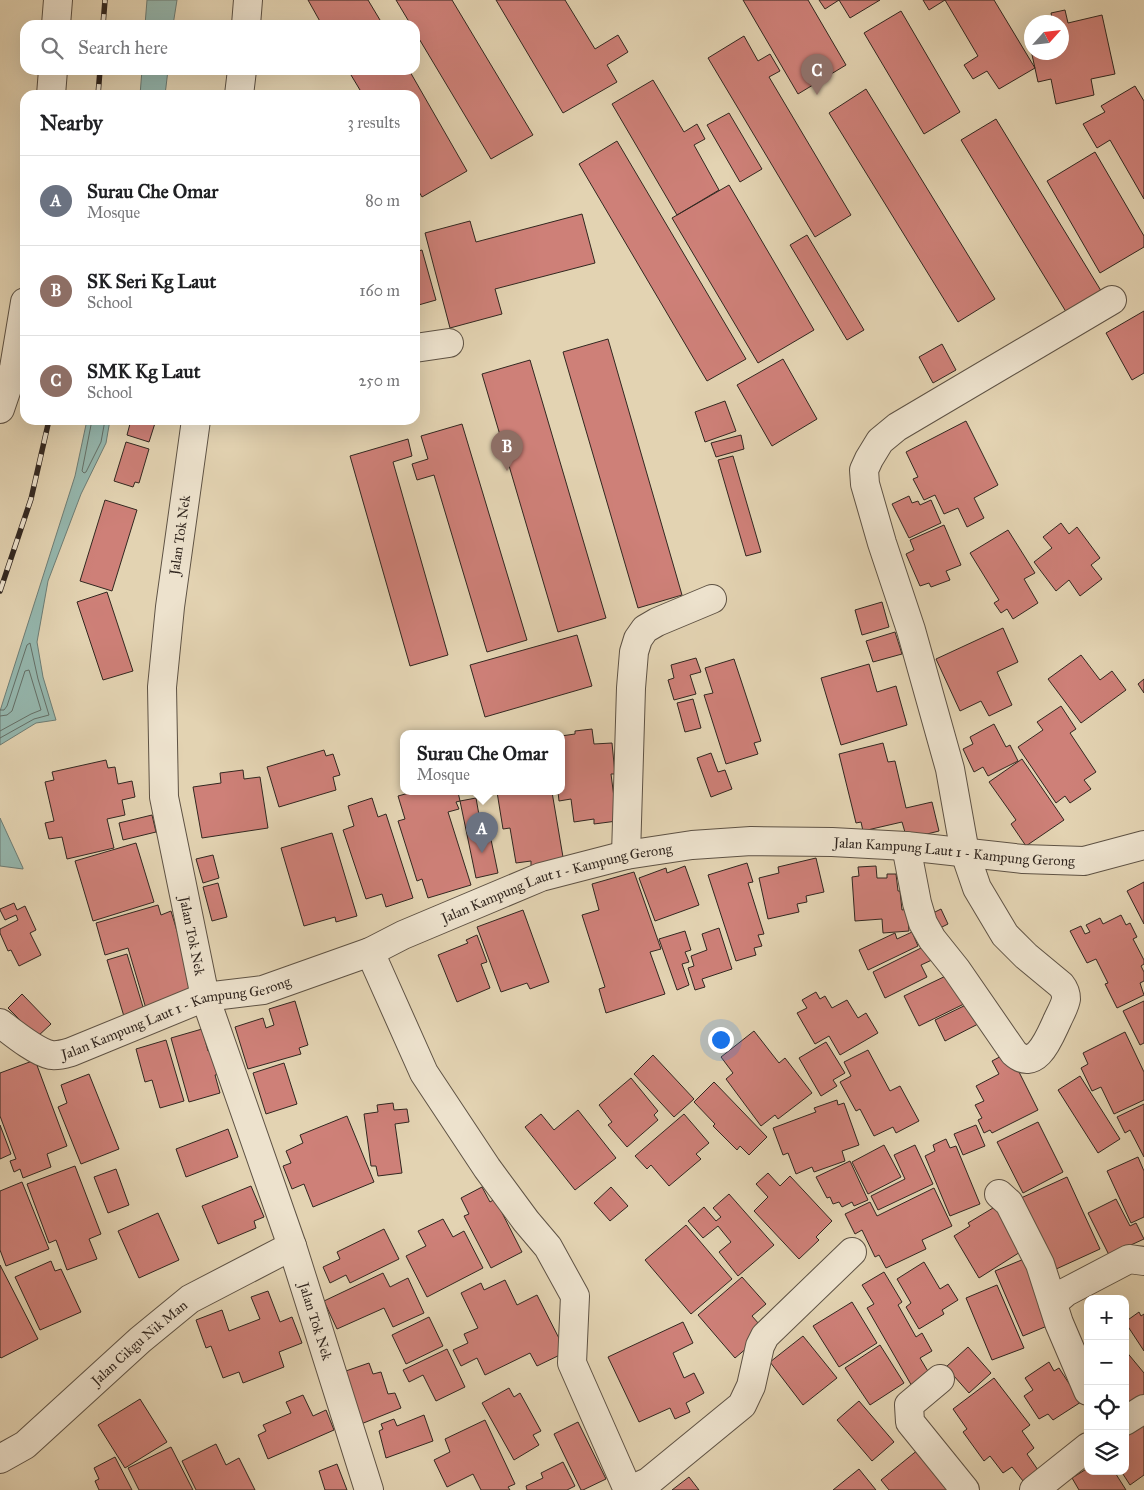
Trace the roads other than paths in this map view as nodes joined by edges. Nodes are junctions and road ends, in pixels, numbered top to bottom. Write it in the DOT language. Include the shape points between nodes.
graph roads {
  1 [pos="58,0"];
  2 [pos="248,0"];
  3 [pos="56,20"];
  4 [pos="246,20"];
  5 [pos="53,75"];
  6 [pos="241,75"];
  7 [pos="51,90"];
  8 [pos="240,90"];
  9 [pos="1112,300"];
  10 [pos="20,332"];
  11 [pos="449,342"];
  12 [pos="420,347"];
  13 [pos="0,409"];
  14 [pos="195,425"];
  15 [pos="712,599"];
  16 [pos="1144,845"];
  17 [pos="906,846"];
  18 [pos="965,853"];
  19 [pos="626,855"];
  20 [pos="370,952"];
  21 [pos="206,997"];
  22 [pos="0,1023"];
  23 [pos="999,1194"];
  24 [pos="292,1246"];
  25 [pos="852,1252"];
  26 [pos="1144,1261"];
  27 [pos="1052,1303"];
  28 [pos="940,1380"];
  29 [pos="1085,1385"];
  30 [pos="1144,1409"];
  31 [pos="1129,1418"];
  32 [pos="1084,1450"];
  33 [pos="0,1459"];
  34 [pos="369,1490"];
  35 [pos="629,1490"];
  36 [pos="966,1490"];
  37 [pos="1034,1490"];
  1 -- 3 [label="street"];
  2 -- 4 [label="street"];
  5 -- 7 [label="street"];
  6 -- 8 [label="street"];
  9 -- 18 [label="street" via="897,428 880,441 864,470 865,484 950,769"];
  10 -- 13 [label="street" via="14,368"];
  11 -- 12 [label="street"];
  14 -- 21 [label="street, Jalan Tok Nek" via="170,607 162,688 162,739 164,797"];
  15 -- 19 [label="street" via="657,622 645,629 638,639 631,688"];
  16 -- 18 [label="street, Jalan Kampung Laut 1 - Kampung Gerong" via="1084,861"];
  17 -- 18 [label="street, Jalan Kampung Laut 1 - Kampung Gerong"];
  17 -- 18 [label="street" via="917,903 932,939 1014,1053 1024,1059 1031,1058 1042,1049 1053,1030 1065,1003 1065,990 1006,935 977,888"];
  17 -- 19 [label="street, Jalan Kampung Laut 1 - Kampung Gerong" via="751,841"];
  19 -- 20 [label="street, Jalan Kampung Laut 1 - Kampung Gerong" via="541,878"];
  20 -- 21 [label="street, Jalan Kampung Laut 1 - Kampung Gerong" via="264,990"];
  20 -- 35 [label="street" via="424,1073 487,1168 548,1247 575,1296 572,1363"];
  21 -- 22 [label="street, Jalan Kampung Laut 1 - Kampung Gerong" via="59,1055 40,1050"];
  21 -- 24 [label="street, Jalan Tok Nek"];
  23 -- 27 [label="street" via="1010,1203 1040,1264"];
  24 -- 33 [label="street, Jalan Cikgu Nik Man" via="190,1299 25,1445"];
  24 -- 34 [label="street, Jalan Tok Nek"];
  25 -- 35 [label="street" via="765,1336 751,1386 742,1405 648,1482"];
  26 -- 27 [label="street" via="1129,1259 1066,1292"];
  27 -- 29 [label="street"];
  28 -- 36 [label="street" via="909,1405 910,1422"];
  30 -- 31 [label="street"];
  32 -- 37 [label="street"];
}
